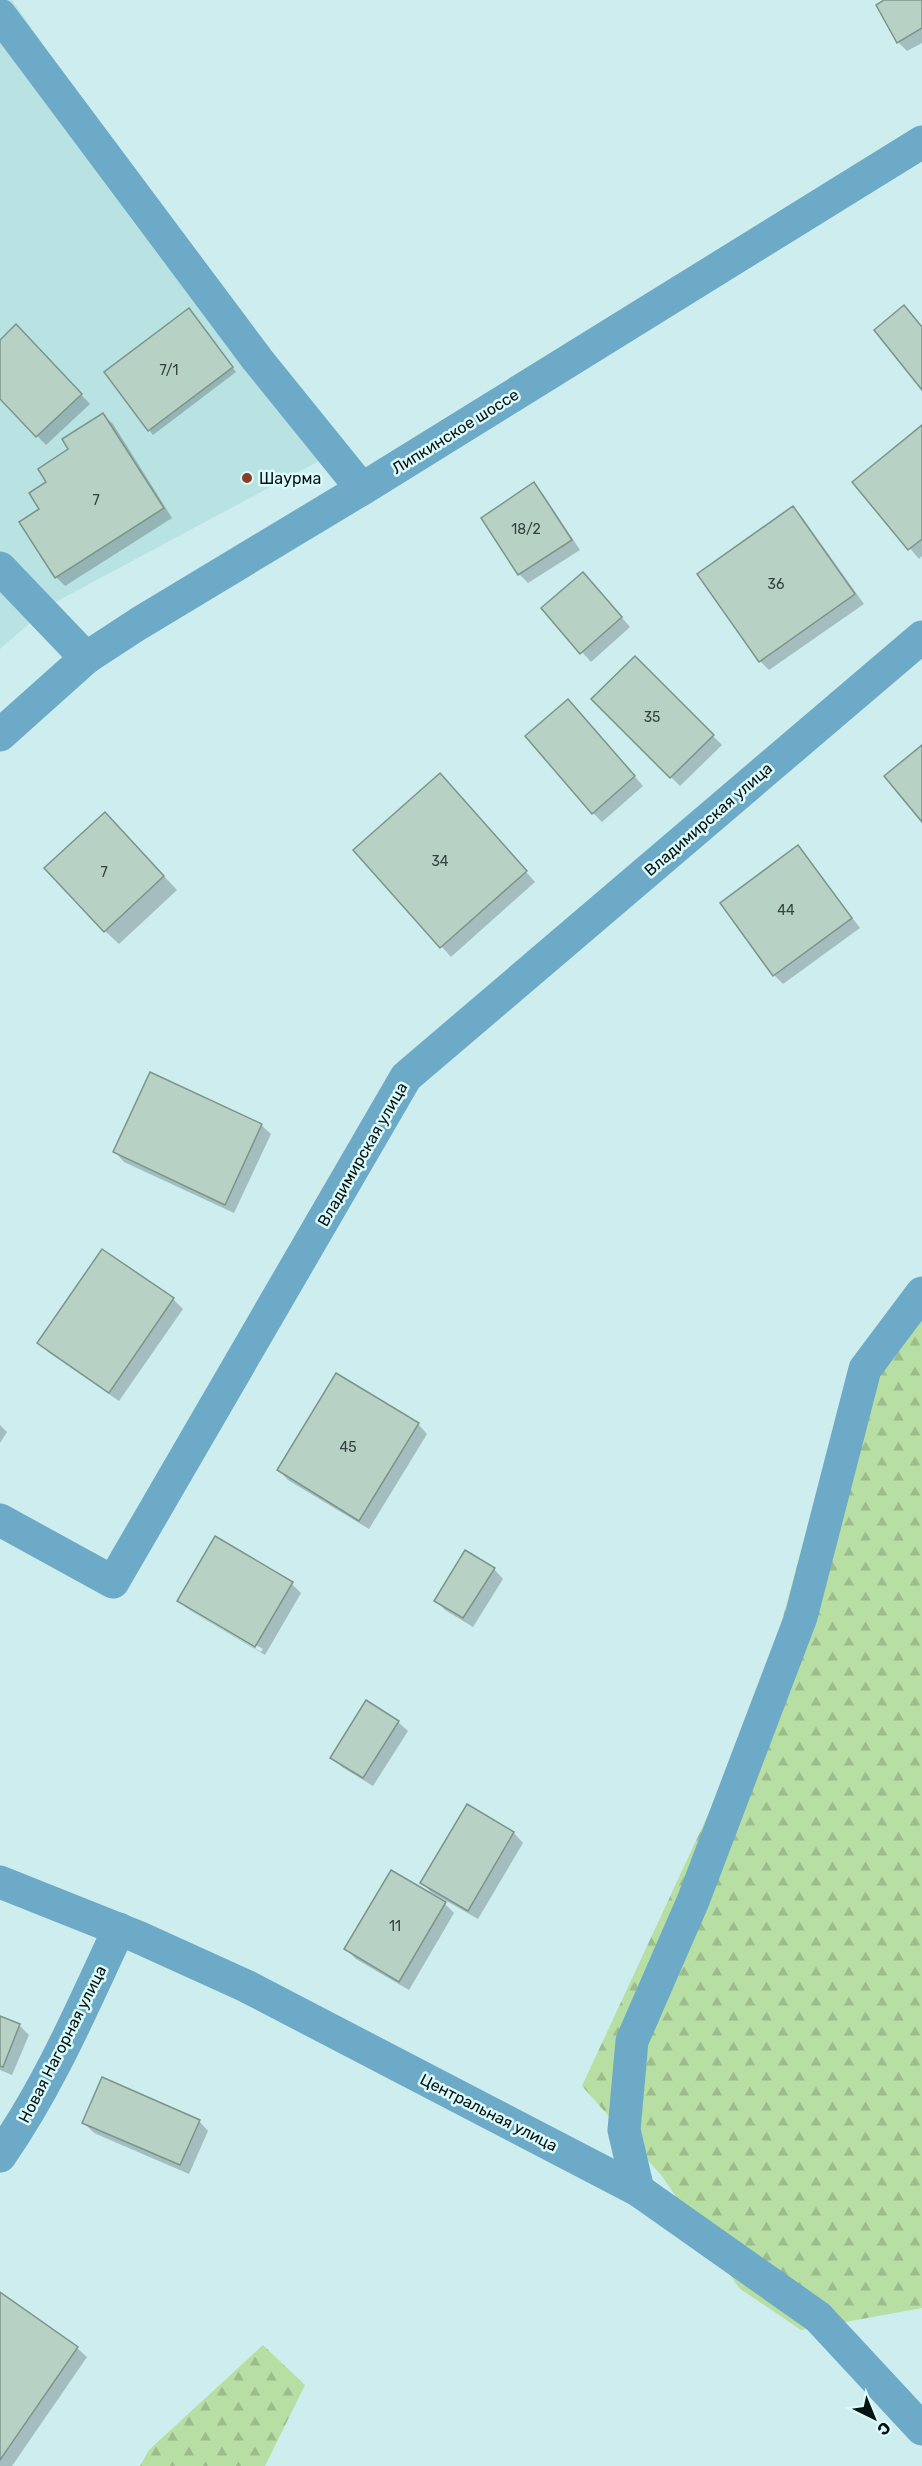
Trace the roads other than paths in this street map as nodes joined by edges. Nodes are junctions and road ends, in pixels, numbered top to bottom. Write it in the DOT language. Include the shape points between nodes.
graph roads {
  1 [pos="0,15"];
  2 [pos="922,142"];
  3 [pos="362,489"];
  4 [pos="0,568"];
  5 [pos="922,637"];
  6 [pos="86,658"];
  7 [pos="0,735"];
  8 [pos="922,1293"];
  9 [pos="0,1520"];
  10 [pos="0,1882"];
  11 [pos="119,1929"];
  12 [pos="0,2156"];
  13 [pos="638,2190"];
  14 [pos="922,2429"];
  1 -- 3 [label="street" via="257,359"];
  2 -- 3 [label="street, Липкинское шоссе"];
  3 -- 6 [label="street, Липкинское шоссе"];
  4 -- 6 [label="street"];
  5 -- 9 [label="street, Владимирская улица" via="406,1077 113,1582"];
  6 -- 7 [label="street, Липкинское шоссе"];
  8 -- 13 [label="street" via="865,1369 801,1617 693,1901 632,2041 624,2130"];
  10 -- 11 [label="street, Центральная улица"];
  11 -- 12 [label="street, Новая Нагорная улица" via="70,2035 26,2118"];
  11 -- 13 [label="street, Центральная улица" via="246,1986"];
  13 -- 14 [label="street, Центральная улица" via="818,2317"];
}
